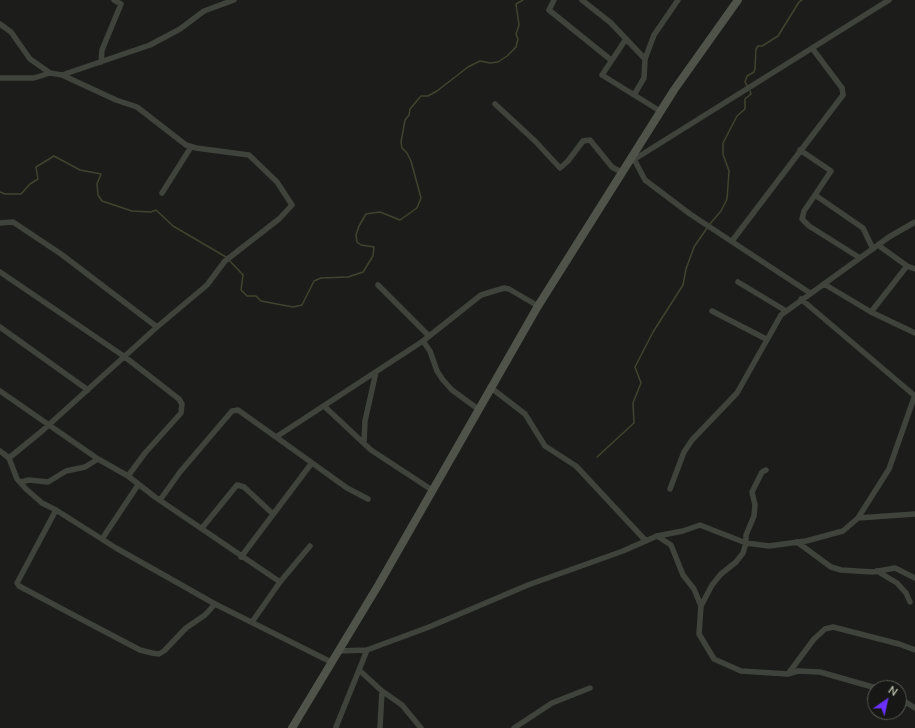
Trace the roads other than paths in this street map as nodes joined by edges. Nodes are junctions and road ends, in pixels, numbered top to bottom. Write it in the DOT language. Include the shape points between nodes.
graph roads {
  1 [pos="114,0"];
  2 [pos="234,0"];
  3 [pos="554,0"];
  4 [pos="582,0"];
  5 [pos="678,0"];
  6 [pos="738,0"];
  7 [pos="889,0"];
  8 [pos="0,24"];
  9 [pos="626,39"];
  10 [pos="812,48"];
  11 [pos="645,59"];
  12 [pos="611,60"];
  13 [pos="101,62"];
  14 [pos="50,73"];
  15 [pos="62,75"];
  16 [pos="0,78"];
  17 [pos="634,95"];
  18 [pos="495,104"];
  19 [pos="660,112"];
  20 [pos="191,147"];
  21 [pos="800,150"];
  22 [pos="634,159"];
  23 [pos="626,164"];
  24 [pos="621,172"];
  25 [pos="162,192"];
  26 [pos="815,195"];
  27 [pos="915,222"];
  28 [pos="0,223"];
  29 [pos="732,241"];
  30 [pos="878,245"];
  31 [pos="873,249"];
  32 [pos="860,258"];
  33 [pos="907,266"];
  34 [pos="915,270"];
  35 [pos="0,272"];
  36 [pos="738,282"];
  37 [pos="824,284"];
  38 [pos="378,285"];
  39 [pos="810,293"];
  40 [pos="801,299"];
  41 [pos="538,306"];
  42 [pos="712,311"];
  43 [pos="786,311"];
  44 [pos="871,312"];
  45 [pos="0,327"];
  46 [pos="157,327"];
  47 [pos="915,333"];
  48 [pos="429,336"];
  49 [pos="766,339"];
  50 [pos="423,341"];
  51 [pos="125,357"];
  52 [pos="376,372"];
  53 [pos="490,387"];
  54 [pos="0,390"];
  55 [pos="88,390"];
  56 [pos="915,396"];
  57 [pos="324,406"];
  58 [pos="478,409"];
  59 [pos="49,423"];
  60 [pos="276,437"];
  61 [pos="364,443"];
  62 [pos="0,452"];
  63 [pos="9,458"];
  64 [pos="98,459"];
  65 [pos="312,464"];
  66 [pos="766,470"];
  67 [pos="128,476"];
  68 [pos="21,482"];
  69 [pos="138,485"];
  70 [pos="670,489"];
  71 [pos="432,490"];
  72 [pos="368,499"];
  73 [pos="160,500"];
  74 [pos="56,510"];
  75 [pos="273,514"];
  76 [pos="915,514"];
  77 [pos="858,518"];
  78 [pos="202,528"];
  79 [pos="657,536"];
  80 [pos="102,539"];
  81 [pos="646,541"];
  82 [pos="797,542"];
  83 [pos="746,543"];
  84 [pos="310,546"];
  85 [pos="241,557"];
  86 [pos="876,571"];
  87 [pos="915,578"];
  88 [pos="280,582"];
  89 [pos="910,602"];
  90 [pos="215,604"];
  91 [pos="701,606"];
  92 [pos="252,622"];
  93 [pos="367,650"];
  94 [pos="915,650"];
  95 [pos="338,651"];
  96 [pos="331,662"];
  97 [pos="359,670"];
  98 [pos="788,674"];
  99 [pos="867,685"];
  100 [pos="590,688"];
  101 [pos="382,691"];
  102 [pos="336,727"];
  103 [pos="292,728"];
  104 [pos="380,728"];
  105 [pos="421,728"];
  106 [pos="514,728"];
  1 -- 13 [label="street" via="121,4 102,50"];
  2 -- 13 [label="street" via="204,12 150,45"];
  3 -- 12 [label="street" via="549,10"];
  4 -- 9 [label="street" via="611,22"];
  5 -- 11 [label="street" via="654,35"];
  6 -- 19 [label="main road"];
  7 -- 10 [label="street"];
  8 -- 14 [label="street" via="11,32 30,59"];
  9 -- 11 [label="street"];
  9 -- 12 [label="street"];
  10 -- 21 [label="street" via="843,91"];
  10 -- 22 [label="street"];
  11 -- 17 [label="street" via="644,78"];
  12 -- 17 [label="street" via="602,75"];
  13 -- 15 [label="street"];
  14 -- 15 [label="street"];
  14 -- 16 [label="street" via="34,78"];
  15 -- 20 [label="street" via="137,107 174,137"];
  17 -- 19 [label="street"];
  18 -- 24 [label="street" via="560,168 582,141 590,140 612,167"];
  19 -- 23 [label="main road"];
  20 -- 25 [label="street"];
  20 -- 46 [label="street" via="249,155 276,182 292,205 279,220 225,262 207,284"];
  21 -- 26 [label="street" via="831,171"];
  21 -- 29 [label="street"];
  22 -- 23 [label="street"];
  22 -- 29 [label="street" via="646,180 690,214"];
  23 -- 24 [label="main road"];
  24 -- 41 [label="main road"];
  26 -- 31 [label="street" via="862,228"];
  26 -- 32 [label="street" via="804,211 802,219"];
  27 -- 30 [label="street"];
  28 -- 46 [label="street" via="13,222 73,263"];
  29 -- 39 [label="street"];
  30 -- 31 [label="street"];
  30 -- 33 [label="street"];
  31 -- 32 [label="street"];
  32 -- 37 [label="street"];
  33 -- 34 [label="street"];
  33 -- 44 [label="street"];
  35 -- 51 [label="street"];
  36 -- 43 [label="street"];
  37 -- 39 [label="street"];
  37 -- 44 [label="street"];
  38 -- 48 [label="street"];
  39 -- 40 [label="street"];
  40 -- 43 [label="street"];
  40 -- 56 [label="street"];
  41 -- 48 [label="street" via="509,288 504,288 481,295"];
  41 -- 53 [label="main road"];
  42 -- 49 [label="street"];
  43 -- 49 [label="street" via="781,314"];
  44 -- 47 [label="street"];
  45 -- 55 [label="street"];
  46 -- 51 [label="street"];
  48 -- 50 [label="street"];
  49 -- 70 [label="street" via="737,393 692,440 684,452"];
  50 -- 52 [label="street"];
  50 -- 58 [label="street" via="443,380"];
  51 -- 55 [label="street"];
  51 -- 67 [label="street" via="179,399 183,409"];
  52 -- 57 [label="street"];
  52 -- 61 [label="street" via="365,421"];
  53 -- 58 [label="main road"];
  53 -- 81 [label="street" via="525,414 546,446 576,466"];
  54 -- 59 [label="street"];
  55 -- 59 [label="street"];
  56 -- 77 [label="street" via="889,469"];
  57 -- 60 [label="street"];
  57 -- 61 [label="street"];
  58 -- 71 [label="main road"];
  59 -- 63 [label="street"];
  59 -- 64 [label="street"];
  60 -- 65 [label="street"];
  60 -- 73 [label="street" via="238,410 232,411 180,472"];
  61 -- 71 [label="street"];
  62 -- 63 [label="street"];
  63 -- 68 [label="street"];
  64 -- 67 [label="street"];
  64 -- 68 [label="street" via="85,467 66,471 48,482"];
  65 -- 72 [label="street"];
  65 -- 75 [label="street"];
  66 -- 83 [label="street" via="762,472 752,492 754,511 746,534"];
  67 -- 69 [label="street"];
  68 -- 74 [label="street" via="34,497"];
  69 -- 73 [label="street"];
  69 -- 80 [label="street"];
  71 -- 95 [label="main road"];
  73 -- 78 [label="street"];
  74 -- 80 [label="street"];
  74 -- 90 [label="street" via="18,578 19,586 140,650 159,654"];
  75 -- 78 [label="street" via="244,487 237,485"];
  75 -- 85 [label="street"];
  76 -- 77 [label="street"];
  77 -- 82 [label="street" via="843,531"];
  78 -- 85 [label="street"];
  79 -- 81 [label="street"];
  79 -- 83 [label="street" via="700,525"];
  79 -- 91 [label="street" via="671,545 683,575 694,589"];
  80 -- 90 [label="street"];
  81 -- 93 [label="street"];
  82 -- 83 [label="street" via="769,546"];
  82 -- 86 [label="street" via="831,567 841,570"];
  83 -- 91 [label="street" via="743,553 712,585"];
  84 -- 88 [label="street"];
  85 -- 88 [label="street"];
  86 -- 87 [label="street" via="895,568"];
  86 -- 89 [label="street" via="906,593"];
  88 -- 92 [label="street"];
  90 -- 92 [label="street"];
  91 -- 98 [label="street" via="699,634 714,659 740,672"];
  92 -- 96 [label="street"];
  93 -- 95 [label="street"];
  93 -- 97 [label="street"];
  94 -- 98 [label="street" via="833,627 814,639"];
  95 -- 96 [label="main road"];
  96 -- 103 [label="main road"];
  97 -- 101 [label="street"];
  97 -- 102 [label="street"];
  98 -- 99 [label="street" via="798,671 820,672"];
  100 -- 106 [label="street" via="552,703"];
  101 -- 104 [label="street"];
  101 -- 105 [label="street" via="402,705"];
}
